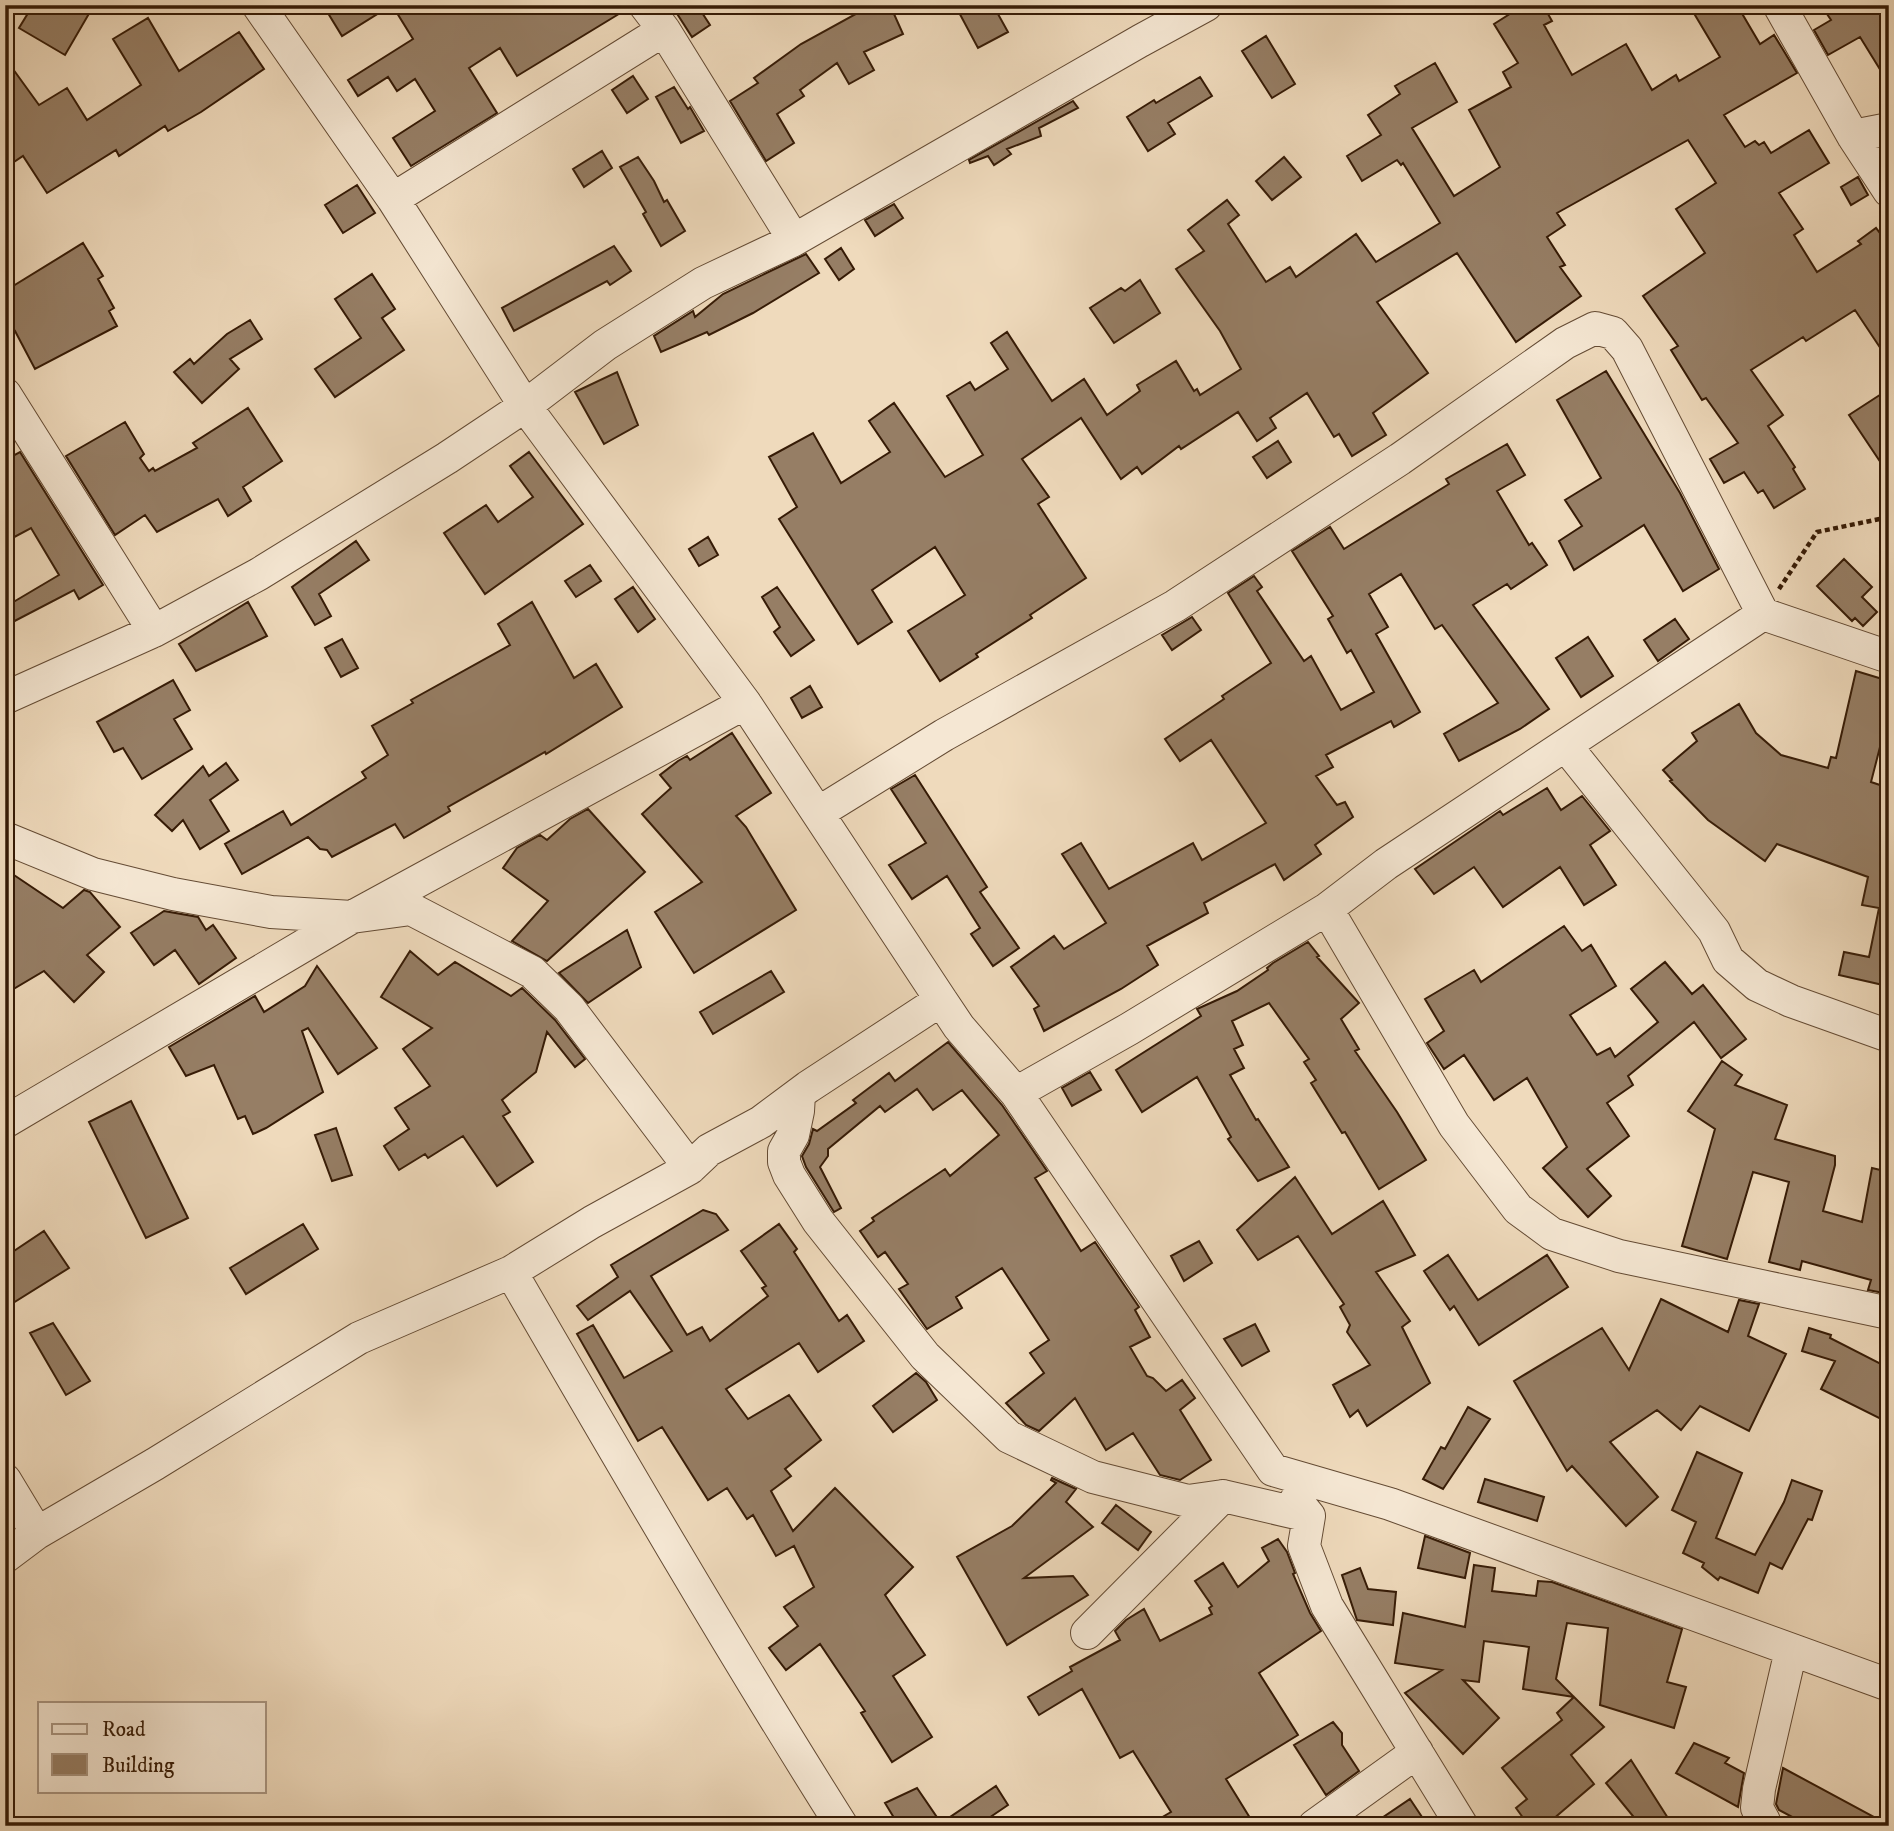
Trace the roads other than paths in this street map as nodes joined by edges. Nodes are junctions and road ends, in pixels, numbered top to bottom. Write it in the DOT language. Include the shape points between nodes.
graph roads {
  1 [pos="258,5"];
  2 [pos="1206,5"];
  3 [pos="1779,5"];
  4 [pos="654,18"];
  5 [pos="1889,128"];
  6 [pos="1853,136"];
  7 [pos="1889,191"];
  8 [pos="393,199"];
  9 [pos="794,240"];
  10 [pos="5,394"];
  11 [pos="525,406"];
  12 [pos="1763,614"];
  13 [pos="154,631"];
  14 [pos="1889,657"];
  15 [pos="5,698"];
  16 [pos="745,703"];
  17 [pos="1566,746"];
  18 [pos="818,813"];
  19 [pos="5,838"];
  20 [pos="1326,909"];
  21 [pos="352,917"];
  22 [pos="941,1000"];
  23 [pos="1889,1036"];
  24 [pos="1016,1093"];
  25 [pos="799,1094"];
  26 [pos="5,1122"];
  27 [pos="690,1168"];
  28 [pos="511,1272"];
  29 [pos="1889,1314"];
  30 [pos="1273,1471"];
  31 [pos="5,1480"];
  32 [pos="1223,1496"];
  33 [pos="1309,1516"];
  34 [pos="37,1534"];
  35 [pos="5,1557"];
  36 [pos="1087,1633"];
  37 [pos="1791,1650"];
  38 [pos="1889,1685"];
  39 [pos="1417,1752"];
  40 [pos="842,1826"];
  41 [pos="1314,1826"];
  42 [pos="1462,1826"];
  43 [pos="1761,1826"];
  1 -- 8 [label="street"];
  2 -- 9 [label="street"];
  3 -- 6 [label="street"];
  4 -- 8 [label="street"];
  4 -- 9 [label="street"];
  5 -- 6 [label="street"];
  6 -- 7 [label="street"];
  8 -- 11 [label="street"];
  9 -- 11 [label="street" via="704,283 605,345"];
  10 -- 13 [label="street"];
  11 -- 13 [label="street" via="258,574"];
  11 -- 16 [label="street"];
  12 -- 14 [label="street"];
  12 -- 17 [label="street"];
  12 -- 18 [label="street" via="1626,349 1613,333 1595,328 1565,343 1400,459 1175,606 944,735"];
  13 -- 15 [label="street"];
  16 -- 18 [label="street"];
  16 -- 21 [label="street"];
  17 -- 20 [label="street" via="1386,863"];
  17 -- 23 [label="street" via="1714,931 1728,960 1757,985 1779,996"];
  18 -- 22 [label="street"];
  19 -- 21 [label="street" via="93,874 173,894 271,912"];
  20 -- 24 [label="street"];
  20 -- 29 [label="street" via="1454,1125 1517,1209 1552,1234 1619,1256"];
  21 -- 26 [label="street"];
  21 -- 27 [label="street" via="411,909 532,972 569,1008"];
  22 -- 24 [label="street"];
  22 -- 25 [label="street"];
  24 -- 30 [label="street"];
  25 -- 27 [label="street" via="761,1122 709,1150"];
  25 -- 32 [label="street" via="793,1135 784,1152 789,1175 818,1221 925,1356 1009,1437 1093,1477 1188,1501"];
  27 -- 28 [label="street"];
  28 -- 34 [label="street" via="359,1338"];
  28 -- 40 [label="street"];
  30 -- 33 [label="street"];
  30 -- 37 [label="street" via="1390,1504"];
  31 -- 34 [label="street"];
  32 -- 33 [label="street"];
  32 -- 36 [label="street"];
  33 -- 39 [label="street" via="1304,1546 1327,1606"];
  34 -- 35 [label="street"];
  37 -- 38 [label="street"];
  37 -- 43 [label="street" via="1759,1789"];
  39 -- 41 [label="street"];
  39 -- 42 [label="street"];
}
